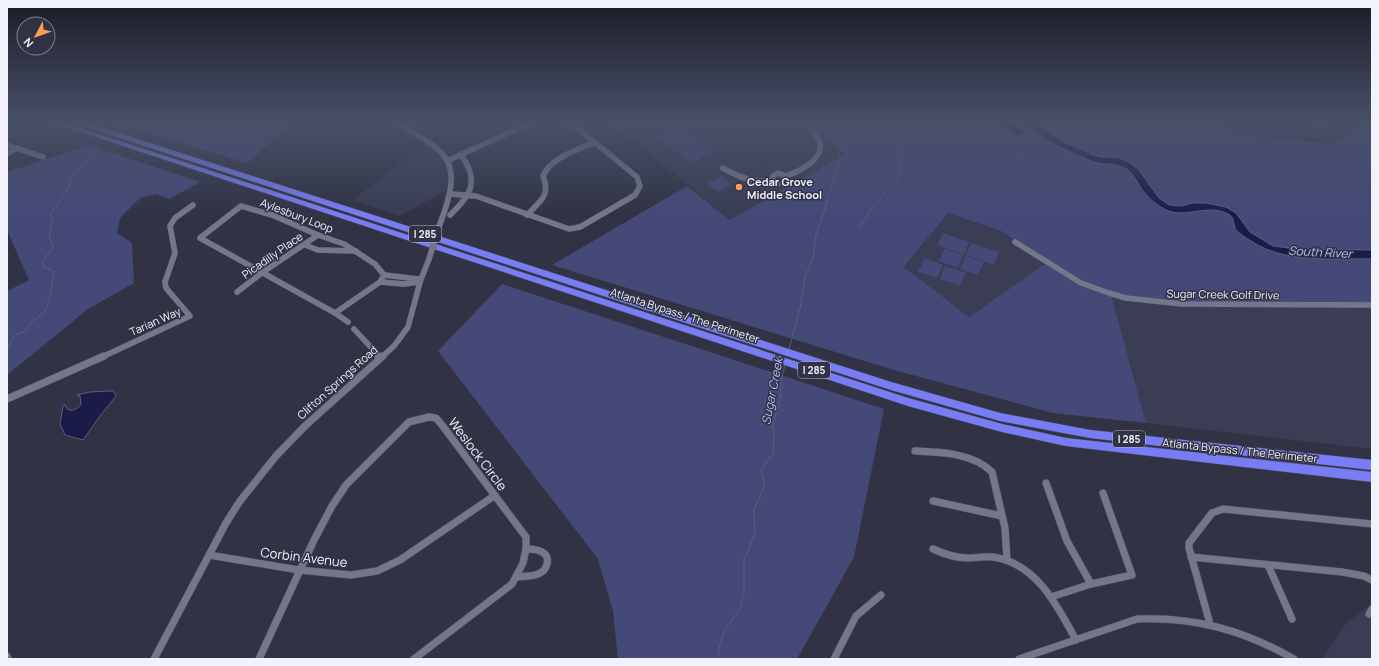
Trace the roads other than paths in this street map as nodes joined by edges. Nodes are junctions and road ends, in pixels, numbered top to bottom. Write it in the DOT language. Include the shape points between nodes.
graph roads {
  1 [pos="28,152"];
  2 [pos="161,152"];
  3 [pos="442,152"];
  4 [pos="467,152"];
  5 [pos="574,152"];
  6 [pos="607,152"];
  7 [pos="821,152"];
  8 [pos="461,155"];
  9 [pos="42,157"];
  10 [pos="449,160"];
  11 [pos="723,168"];
  12 [pos="786,176"];
  13 [pos="773,180"];
  14 [pos="450,194"];
  15 [pos="470,195"];
  16 [pos="193,204"];
  17 [pos="450,215"];
  18 [pos="527,215"];
  19 [pos="318,235"];
  20 [pos="1015,242"];
  21 [pos="305,245"];
  22 [pos="357,251"];
  23 [pos="263,272"];
  24 [pos="384,275"];
  25 [pos="398,276"];
  26 [pos="421,281"];
  27 [pos="380,282"];
  28 [pos="395,283"];
  29 [pos="237,292"];
  30 [pos="1372,305"];
  31 [pos="335,313"];
  32 [pos="348,322"];
  33 [pos="354,329"];
  34 [pos="380,357"];
  35 [pos="891,390"];
  36 [pos="7,399"];
  37 [pos="915,451"];
  38 [pos="1247,451"];
  39 [pos="1372,458"];
  40 [pos="1372,465"];
  41 [pos="1372,478"];
  42 [pos="1046,483"];
  43 [pos="1103,493"];
  44 [pos="494,496"];
  45 [pos="933,501"];
  46 [pos="1002,516"];
  47 [pos="1372,524"];
  48 [pos="526,549"];
  49 [pos="933,549"];
  50 [pos="209,555"];
  51 [pos="1191,557"];
  52 [pos="1007,560"];
  53 [pos="1268,565"];
  54 [pos="300,570"];
  55 [pos="516,577"];
  56 [pos="1372,580"];
  57 [pos="1091,584"];
  58 [pos="881,595"];
  59 [pos="1051,597"];
  60 [pos="1292,619"];
  61 [pos="1210,624"];
  62 [pos="1076,640"];
  63 [pos="154,659"];
  64 [pos="259,659"];
  65 [pos="414,659"];
  66 [pos="834,659"];
  67 [pos="1019,659"];
  68 [pos="1294,659"];
  1 -- 9 [label="street"];
  2 -- 35 [label="highway, Atlanta Bypass / The Perimeter / I 285"];
  3 -- 10 [label="street"];
  4 -- 8 [label="street"];
  5 -- 18 [label="street" via="546,168 543,176 547,186 546,194"];
  6 -- 18 [label="street" via="636,177 640,186 635,195 575,229 564,228"];
  7 -- 12 [label="street" via="814,162"];
  8 -- 10 [label="street"];
  8 -- 15 [label="street" via="472,171"];
  10 -- 14 [label="street, Clifton Springs Road" via="452,175"];
  11 -- 13 [label="street" via="747,180"];
  12 -- 13 [label="street" via="776,174"];
  12 -- 13 [label="street" via="783,183"];
  14 -- 15 [label="street"];
  14 -- 26 [label="street, Clifton Springs Road, bridge"];
  15 -- 17 [label="street"];
  15 -- 18 [label="street"];
  16 -- 36 [label="street, Tarian Way" via="175,218 170,226 175,252 165,282 166,288 190,316"];
  19 -- 21 [label="street, Picadilly Place"];
  19 -- 22 [label="street, Aylesbury Loop"];
  19 -- 23 [label="street, Aylesbury Loop" via="272,215 241,206 200,238"];
  20 -- 30 [label="street, Sugar Creek Golf Drive" via="1092,287 1161,303 1206,306"];
  21 -- 22 [label="street" via="318,250"];
  21 -- 23 [label="street, Picadilly Place"];
  22 -- 24 [label="street, Aylesbury Loop" via="375,264"];
  23 -- 29 [label="street, Picadilly Place"];
  23 -- 31 [label="street, Aylesbury Loop"];
  24 -- 25 [label="street"];
  24 -- 27 [label="street"];
  25 -- 26 [label="street"];
  25 -- 28 [label="street" via="394,280"];
  26 -- 28 [label="street"];
  26 -- 34 [label="street, Clifton Springs Road" via="408,327 394,346"];
  27 -- 28 [label="street"];
  27 -- 31 [label="street"];
  31 -- 32 [label="street, Aylesbury Loop"];
  33 -- 34 [label="street"];
  34 -- 50 [label="street, Clifton Springs Road" via="276,456 240,501"];
  35 -- 38 [label="highway, Atlanta Bypass / The Perimeter / I 285" via="1049,427 1111,437"];
  35 -- 41 [label="highway, Atlanta Bypass / The Perimeter / I 285" via="967,419 1066,442"];
  37 -- 46 [label="street" via="941,453 986,465 992,472"];
  38 -- 39 [label="highway"];
  38 -- 40 [label="highway, Atlanta Bypass / The Perimeter / I 285"];
  42 -- 57 [label="street" via="1064,535"];
  43 -- 57 [label="street" via="1132,575"];
  44 -- 48 [label="street, Weslock Circle" via="526,537"];
  44 -- 54 [label="street, Corbin Avenue" via="400,560 377,571 351,575"];
  44 -- 54 [label="street, Weslock Circle" via="436,418 417,418 409,422 346,485 332,506"];
  45 -- 46 [label="street"];
  46 -- 52 [label="street" via="1008,551"];
  47 -- 51 [label="street" via="1219,510 1212,514 1189,543"];
  48 -- 55 [label="street"];
  48 -- 55 [label="street" via="543,552 548,563 539,574"];
  49 -- 52 [label="street" via="958,557 980,556"];
  50 -- 54 [label="street, Corbin Avenue"];
  50 -- 63 [label="street, Clifton Springs Road"];
  51 -- 53 [label="street"];
  51 -- 61 [label="street"];
  52 -- 59 [label="street" via="1028,572"];
  53 -- 56 [label="street" via="1342,572"];
  53 -- 60 [label="street"];
  54 -- 64 [label="street, Weslock Circle"];
  55 -- 65 [label="street" via="512,584"];
  57 -- 59 [label="street"];
  58 -- 66 [label="street" via="856,616"];
  59 -- 62 [label="street"];
  61 -- 62 [label="street" via="1170,618 1137,619"];
  61 -- 68 [label="street" via="1255,639"];
  62 -- 67 [label="street"];
}
